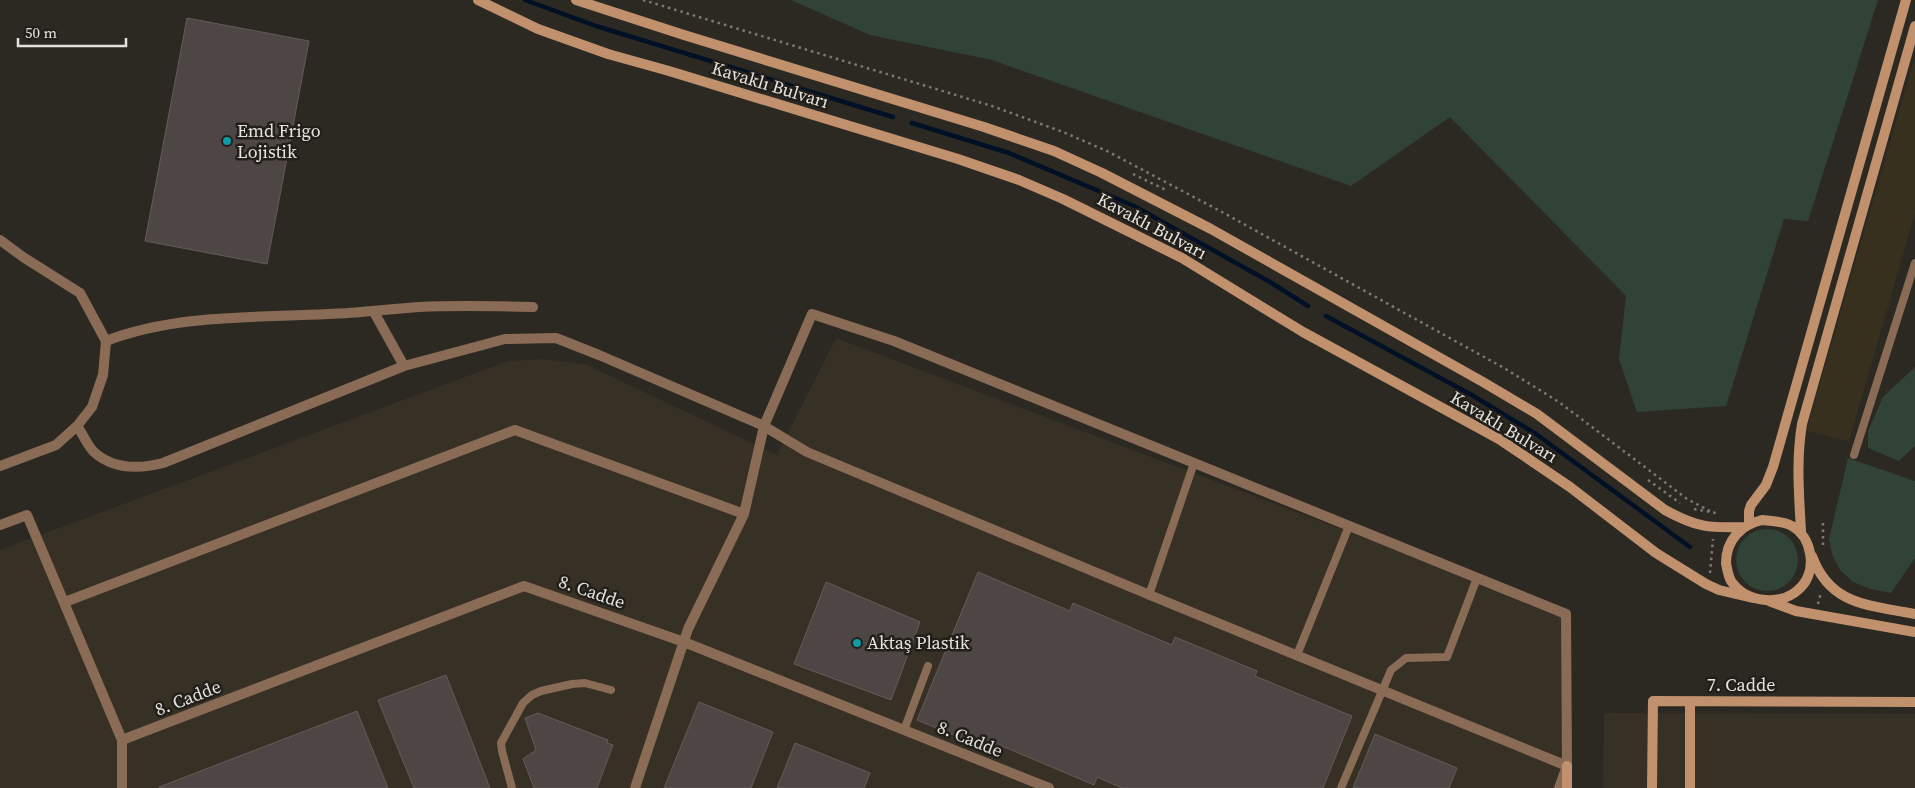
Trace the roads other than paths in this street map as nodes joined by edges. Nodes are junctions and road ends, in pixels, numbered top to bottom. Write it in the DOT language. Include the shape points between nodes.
graph roads {
  1 [pos="478,0"];
  2 [pos="576,0"];
  3 [pos="1906,0"];
  4 [pos="1915,26"];
  5 [pos="0,240"];
  6 [pos="1915,263"];
  7 [pos="533,306"];
  8 [pos="374,312"];
  9 [pos="106,340"];
  10 [pos="404,366"];
  11 [pos="77,426"];
  12 [pos="764,426"];
  13 [pos="1854,455"];
  14 [pos="1194,463"];
  15 [pos="0,466"];
  16 [pos="744,514"];
  17 [pos="0,525"];
  18 [pos="1747,525"];
  19 [pos="1349,526"];
  20 [pos="1801,531"];
  21 [pos="1810,550"];
  22 [pos="1477,578"];
  23 [pos="1149,595"];
  24 [pos="1753,598"];
  25 [pos="1768,601"];
  26 [pos="64,602"];
  27 [pos="1915,614"];
  28 [pos="1915,632"];
  29 [pos="684,642"];
  30 [pos="1297,655"];
  31 [pos="928,666"];
  32 [pos="611,690"];
  33 [pos="1382,690"];
  34 [pos="1690,702"];
  35 [pos="1915,702"];
  36 [pos="904,730"];
  37 [pos="122,740"];
  38 [pos="1567,766"];
  39 [pos="122,788"];
  40 [pos="512,788"];
  41 [pos="635,788"];
  42 [pos="1049,788"];
  43 [pos="1340,788"];
  44 [pos="1559,788"];
  45 [pos="1567,788"];
  46 [pos="1652,788"];
  47 [pos="1690,788"];
  1 -- 24 [label="main road, Kavaklı Bulvarı" via="538,29 608,54 958,159 1064,199 1182,258 1303,332 1499,439 1570,487 1656,553 1706,584"];
  2 -- 18 [label="main road, Kavaklı Bulvarı" via="984,127 1054,151 1102,172 1211,229 1537,414 1665,510 1687,522 1714,528"];
  3 -- 18 [label="main road" via="1773,467 1766,485 1748,511"];
  4 -- 20 [label="main road" via="1802,424 1798,484"];
  5 -- 9 [label="street" via="80,293"];
  6 -- 13 [label="lane"];
  7 -- 8 [label="street" via="470,305"];
  8 -- 9 [label="street" via="197,320 149,327"];
  8 -- 10 [label="street"];
  9 -- 11 [label="street" via="103,375 92,407"];
  10 -- 11 [label="street" via="145,468 110,462 94,452"];
  10 -- 12 [label="street" via="504,339 556,338"];
  11 -- 15 [label="street" via="56,445"];
  12 -- 14 [label="street" via="812,314 894,341"];
  12 -- 16 [label="street"];
  12 -- 23 [label="street" via="807,452"];
  14 -- 19 [label="street"];
  14 -- 23 [label="lane"];
  16 -- 26 [label="street" via="515,430"];
  16 -- 29 [label="street"];
  17 -- 26 [label="street" via="27,515"];
  18 -- 20 [label="main road" via="1762,520 1775,521 1790,524"];
  18 -- 24 [label="main road" via="1731,542 1726,555 1727,568 1731,581"];
  19 -- 22 [label="street"];
  19 -- 30 [label="lane"];
  20 -- 21 [label="main road"];
  21 -- 25 [label="main road" via="1808,574 1803,585 1782,599"];
  21 -- 27 [label="main road" via="1828,585 1844,597"];
  22 -- 33 [label="lane" via="1447,658 1406,658 1391,670"];
  22 -- 38 [label="street" via="1566,614"];
  23 -- 30 [label="street"];
  24 -- 25 [label="main road"];
  25 -- 28 [label="main road" via="1796,610"];
  26 -- 37 [label="street"];
  29 -- 36 [label="street, 8. Cadde"];
  29 -- 37 [label="street, 8. Cadde" via="524,586"];
  29 -- 41 [label="street"];
  30 -- 33 [label="street"];
  31 -- 36 [label="lane"];
  32 -- 40 [label="lane" via="585,683 572,684 540,691 523,703 501,743"];
  33 -- 38 [label="street"];
  33 -- 43 [label="lane"];
  34 -- 35 [label="main road, 7. Cadde"];
  34 -- 46 [label="main road, 7. Cadde" via="1653,701"];
  34 -- 47 [label="main road"];
  36 -- 42 [label="street, 8. Cadde"];
  37 -- 39 [label="street"];
  38 -- 44 [label="street"];
  38 -- 45 [label="main road"];
}
